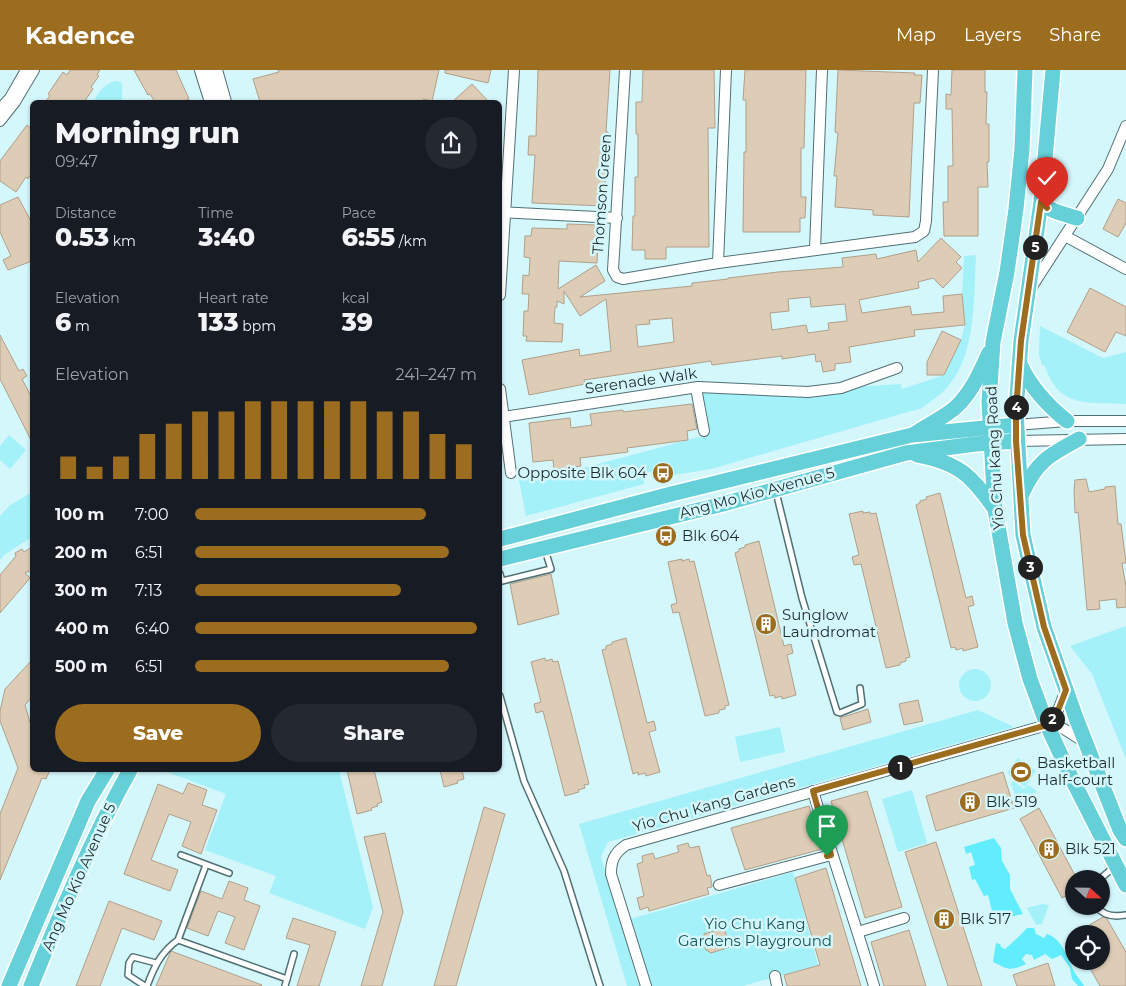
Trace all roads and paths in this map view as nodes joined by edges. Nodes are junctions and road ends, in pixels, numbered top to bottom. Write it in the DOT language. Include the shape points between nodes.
graph roads {
  1 [pos="26,70"];
  2 [pos="34,70"];
  3 [pos="202,70"];
  4 [pos="215,70"];
  5 [pos="514,70"];
  6 [pos="625,70"];
  7 [pos="726,70"];
  8 [pos="822,70"];
  9 [pos="933,70"];
  10 [pos="1025,70"];
  11 [pos="1053,70"];
  12 [pos="211,100"];
  13 [pos="223,100"];
  14 [pos="0,110"];
  15 [pos="0,120"];
  16 [pos="1126,126"];
  17 [pos="1122,152"];
  18 [pos="1041,202"];
  19 [pos="502,212"];
  20 [pos="617,218"];
  21 [pos="1076,218"];
  22 [pos="1065,236"];
  23 [pos="815,250"];
  24 [pos="718,263"];
  25 [pos="1126,269"];
  26 [pos="1028,293"];
  27 [pos="993,342"];
  28 [pos="1019,363"];
  29 [pos="897,368"];
  30 [pos="696,388"];
  31 [pos="502,408"];
  32 [pos="503,417"];
  33 [pos="1067,421"];
  34 [pos="1126,421"];
  35 [pos="1016,425"];
  36 [pos="990,426"];
  37 [pos="704,431"];
  38 [pos="912,435"];
  39 [pos="1079,439"];
  40 [pos="1126,439"];
  41 [pos="1016,441"];
  42 [pos="991,442"];
  43 [pos="906,453"];
  44 [pos="511,473"];
  45 [pos="775,488"];
  46 [pos="1021,495"];
  47 [pos="995,508"];
  48 [pos="502,538"];
  49 [pos="544,547"];
  50 [pos="502,558"];
  51 [pos="502,581"];
  52 [pos="860,688"];
  53 [pos="1066,690"];
  54 [pos="502,703"];
  55 [pos="1047,725"];
  56 [pos="1086,743"];
  57 [pos="106,772"];
  58 [pos="129,772"];
  59 [pos="813,791"];
  60 [pos="1126,839"];
  61 [pos="181,855"];
  62 [pos="831,855"];
  63 [pos="206,865"];
  64 [pos="1115,866"];
  65 [pos="1110,870"];
  66 [pos="229,874"];
  67 [pos="1126,885"];
  68 [pos="719,886"];
  69 [pos="1110,915"];
  70 [pos="1126,915"];
  71 [pos="904,918"];
  72 [pos="858,932"];
  73 [pos="178,940"];
  74 [pos="294,954"];
  75 [pos="156,963"];
  76 [pos="287,980"];
  77 [pos="10,986"];
  78 [pos="31,986"];
  79 [pos="146,986"];
  80 [pos="285,986"];
  81 [pos="600,986"];
  82 [pos="646,986"];
  83 [pos="874,986"];
  1 -- 14 [label="street"];
  2 -- 15 [label="street"];
  3 -- 12 [label="main road"];
  4 -- 13 [label="main road"];
  5 -- 19 [label="street"];
  6 -- 20 [label="street, Thomson Green"];
  7 -- 24 [label="street"];
  8 -- 23 [label="street"];
  9 -- 23 [label="street, Thomson Green" via="924,231 915,237"];
  10 -- 27 [label="main road, Yio Chu Kang Road" via="1016,209"];
  11 -- 18 [label="main road, Yio Chu Kang Road"];
  16 -- 17 [label="street"];
  17 -- 21 [label="street"];
  18 -- 21 [label="main road" via="1047,208"];
  18 -- 26 [label="main road, Yio Chu Kang Road"];
  19 -- 20 [label="street"];
  20 -- 24 [label="street, Thomson Green" via="613,270 617,277"];
  21 -- 22 [label="street"];
  22 -- 25 [label="street"];
  22 -- 26 [label="street"];
  23 -- 24 [label="street, Thomson Green"];
  26 -- 28 [label="main road, Yio Chu Kang Road"];
  27 -- 36 [label="main road, Yio Chu Kang Road"];
  27 -- 38 [label="main road" via="975,384 961,402"];
  28 -- 33 [label="main road" via="1034,390"];
  28 -- 35 [label="main road, Yio Chu Kang Road"];
  29 -- 30 [label="street, Serenade Walk" via="842,388 808,392"];
  30 -- 32 [label="street, Serenade Walk"];
  30 -- 37 [label="street"];
  31 -- 32 [label="street"];
  32 -- 44 [label="street"];
  33 -- 34 [label="street"];
  33 -- 35 [label="street"];
  35 -- 36 [label="main road, Ang Mo Kio Avenue 5"];
  35 -- 41 [label="main road, Yio Chu Kang Road"];
  36 -- 38 [label="main road, Ang Mo Kio Avenue 5"];
  36 -- 42 [label="main road, Yio Chu Kang Road"];
  38 -- 48 [label="main road, Ang Mo Kio Avenue 5"];
  39 -- 40 [label="street"];
  39 -- 41 [label="street"];
  39 -- 46 [label="main road" via="1042,462"];
  41 -- 42 [label="main road, Ang Mo Kio Avenue 5"];
  41 -- 46 [label="main road, Yio Chu Kang Road"];
  42 -- 43 [label="main road, Ang Mo Kio Avenue 5"];
  42 -- 47 [label="main road, Yio Chu Kang Road"];
  43 -- 45 [label="main road, Ang Mo Kio Avenue 5"];
  43 -- 47 [label="main road" via="931,458 964,472"];
  45 -- 49 [label="main road, Ang Mo Kio Avenue 5" via="723,504"];
  45 -- 52 [label="lane" via="802,598 837,712 862,704"];
  46 -- 53 [label="main road, Yio Chu Kang Road" via="1023,535 1044,627"];
  47 -- 55 [label="main road, Yio Chu Kang Road" via="1015,623"];
  49 -- 50 [label="main road, Ang Mo Kio Avenue 5"];
  49 -- 51 [label="lane" via="550,570"];
  53 -- 55 [label="street"];
  53 -- 56 [label="main road, Yio Chu Kang Road"];
  54 -- 81 [label="lane" via="524,781 564,871"];
  55 -- 56 [label="street" via="1064,728"];
  55 -- 59 [label="street, Yio Chu Kang Gardens"];
  55 -- 64 [label="main road, Yio Chu Kang Road"];
  56 -- 60 [label="main road, Yio Chu Kang Road"];
  57 -- 77 [label="main road, Ang Mo Kio Avenue 5" via="88,801"];
  58 -- 78 [label="main road, Ang Mo Kio Avenue 5" via="70,889"];
  59 -- 62 [label="street, Yio Chu Kang Gardens"];
  59 -- 82 [label="street, Yio Chu Kang Gardens" via="630,843 619,850 612,860 611,874"];
  61 -- 63 [label="lane"];
  62 -- 68 [label="street"];
  62 -- 72 [label="street, Yio Chu Kang Gardens"];
  63 -- 66 [label="lane"];
  63 -- 73 [label="lane"];
  64 -- 65 [label="lane"];
  64 -- 67 [label="main road, Yio Chu Kang Road"];
  69 -- 70 [label="lane"];
  71 -- 72 [label="street"];
  72 -- 83 [label="street, Yio Chu Kang Gardens"];
  73 -- 75 [label="lane"];
  73 -- 76 [label="lane"];
  74 -- 76 [label="lane"];
  75 -- 79 [label="lane"];
  75 -- 79 [label="lane" via="133,957 128,963 128,975"];
  76 -- 80 [label="lane"];
}
